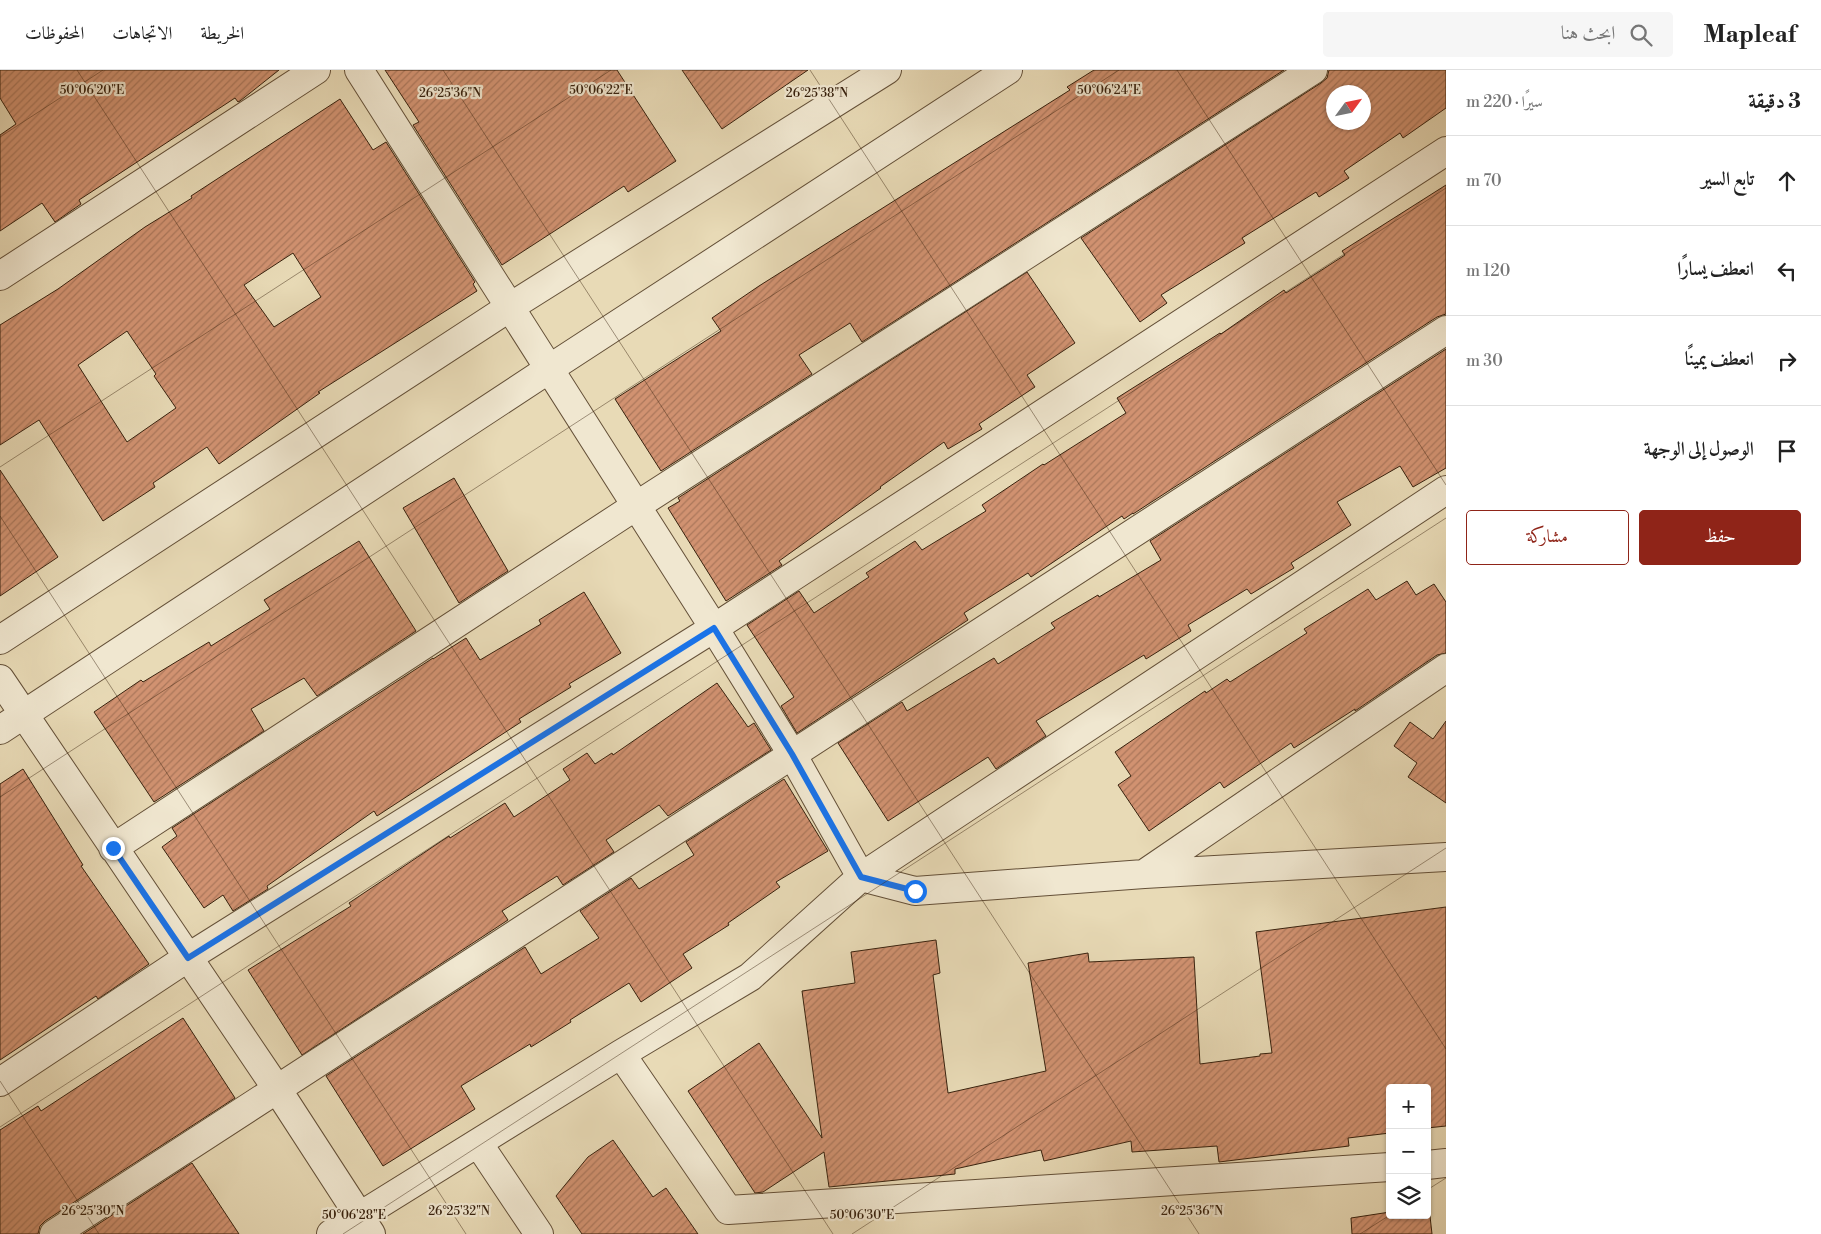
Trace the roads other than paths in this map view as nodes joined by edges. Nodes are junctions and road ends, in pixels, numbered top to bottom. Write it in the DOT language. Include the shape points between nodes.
graph roads {
  1 [pos="316,70"];
  2 [pos="359,70"];
  3 [pos="886,70"];
  4 [pos="1008,70"];
  5 [pos="1313,70"];
  6 [pos="1446,151"];
  7 [pos="0,276"];
  8 [pos="510,307"];
  9 [pos="1446,330"];
  10 [pos="549,369"];
  11 [pos="1445,493"];
  12 [pos="636,506"];
  13 [pos="714,628"];
  14 [pos="0,640"];
  15 [pos="1446,668"];
  16 [pos="0,679"];
  17 [pos="23,715"];
  18 [pos="0,730"];
  19 [pos="792,754"];
  20 [pos="113,848"];
  21 [pos="1446,857"];
  22 [pos="1144,874"];
  23 [pos="861,877"];
  24 [pos="188,958"];
  25 [pos="621,1054"];
  26 [pos="0,1082"];
  27 [pos="277,1089"];
  28 [pos="478,1143"];
  29 [pos="1446,1163"];
  30 [pos="1431,1165"];
  31 [pos="1386,1167"];
  32 [pos="365,1225"];
  33 [pos="54,1234"];
  34 [pos="331,1234"];
  35 [pos="539,1234"];
  1 -- 7 [label="street"];
  2 -- 8 [label="street"];
  3 -- 8 [label="street"];
  4 -- 10 [label="street"];
  5 -- 12 [label="street"];
  6 -- 13 [label="street"];
  8 -- 10 [label="street"];
  8 -- 14 [label="street"];
  9 -- 19 [label="street"];
  10 -- 12 [label="street"];
  10 -- 17 [label="street"];
  11 -- 23 [label="street"];
  12 -- 13 [label="street"];
  12 -- 20 [label="street"];
  13 -- 19 [label="street"];
  13 -- 24 [label="street"];
  15 -- 22 [label="street"];
  16 -- 17 [label="street"];
  17 -- 18 [label="street"];
  17 -- 20 [label="street"];
  19 -- 23 [label="street"];
  19 -- 27 [label="street"];
  20 -- 24 [label="street"];
  21 -- 22 [label="street"];
  22 -- 23 [label="street" via="915,891"];
  23 -- 25 [label="street" via="750,977"];
  24 -- 26 [label="street"];
  24 -- 27 [label="street"];
  25 -- 28 [label="street"];
  25 -- 31 [label="street" via="728,1210"];
  27 -- 32 [label="street"];
  27 -- 33 [label="street"];
  28 -- 32 [label="street"];
  28 -- 35 [label="street"];
  29 -- 30 [label="street"];
  32 -- 34 [label="street"];
}
